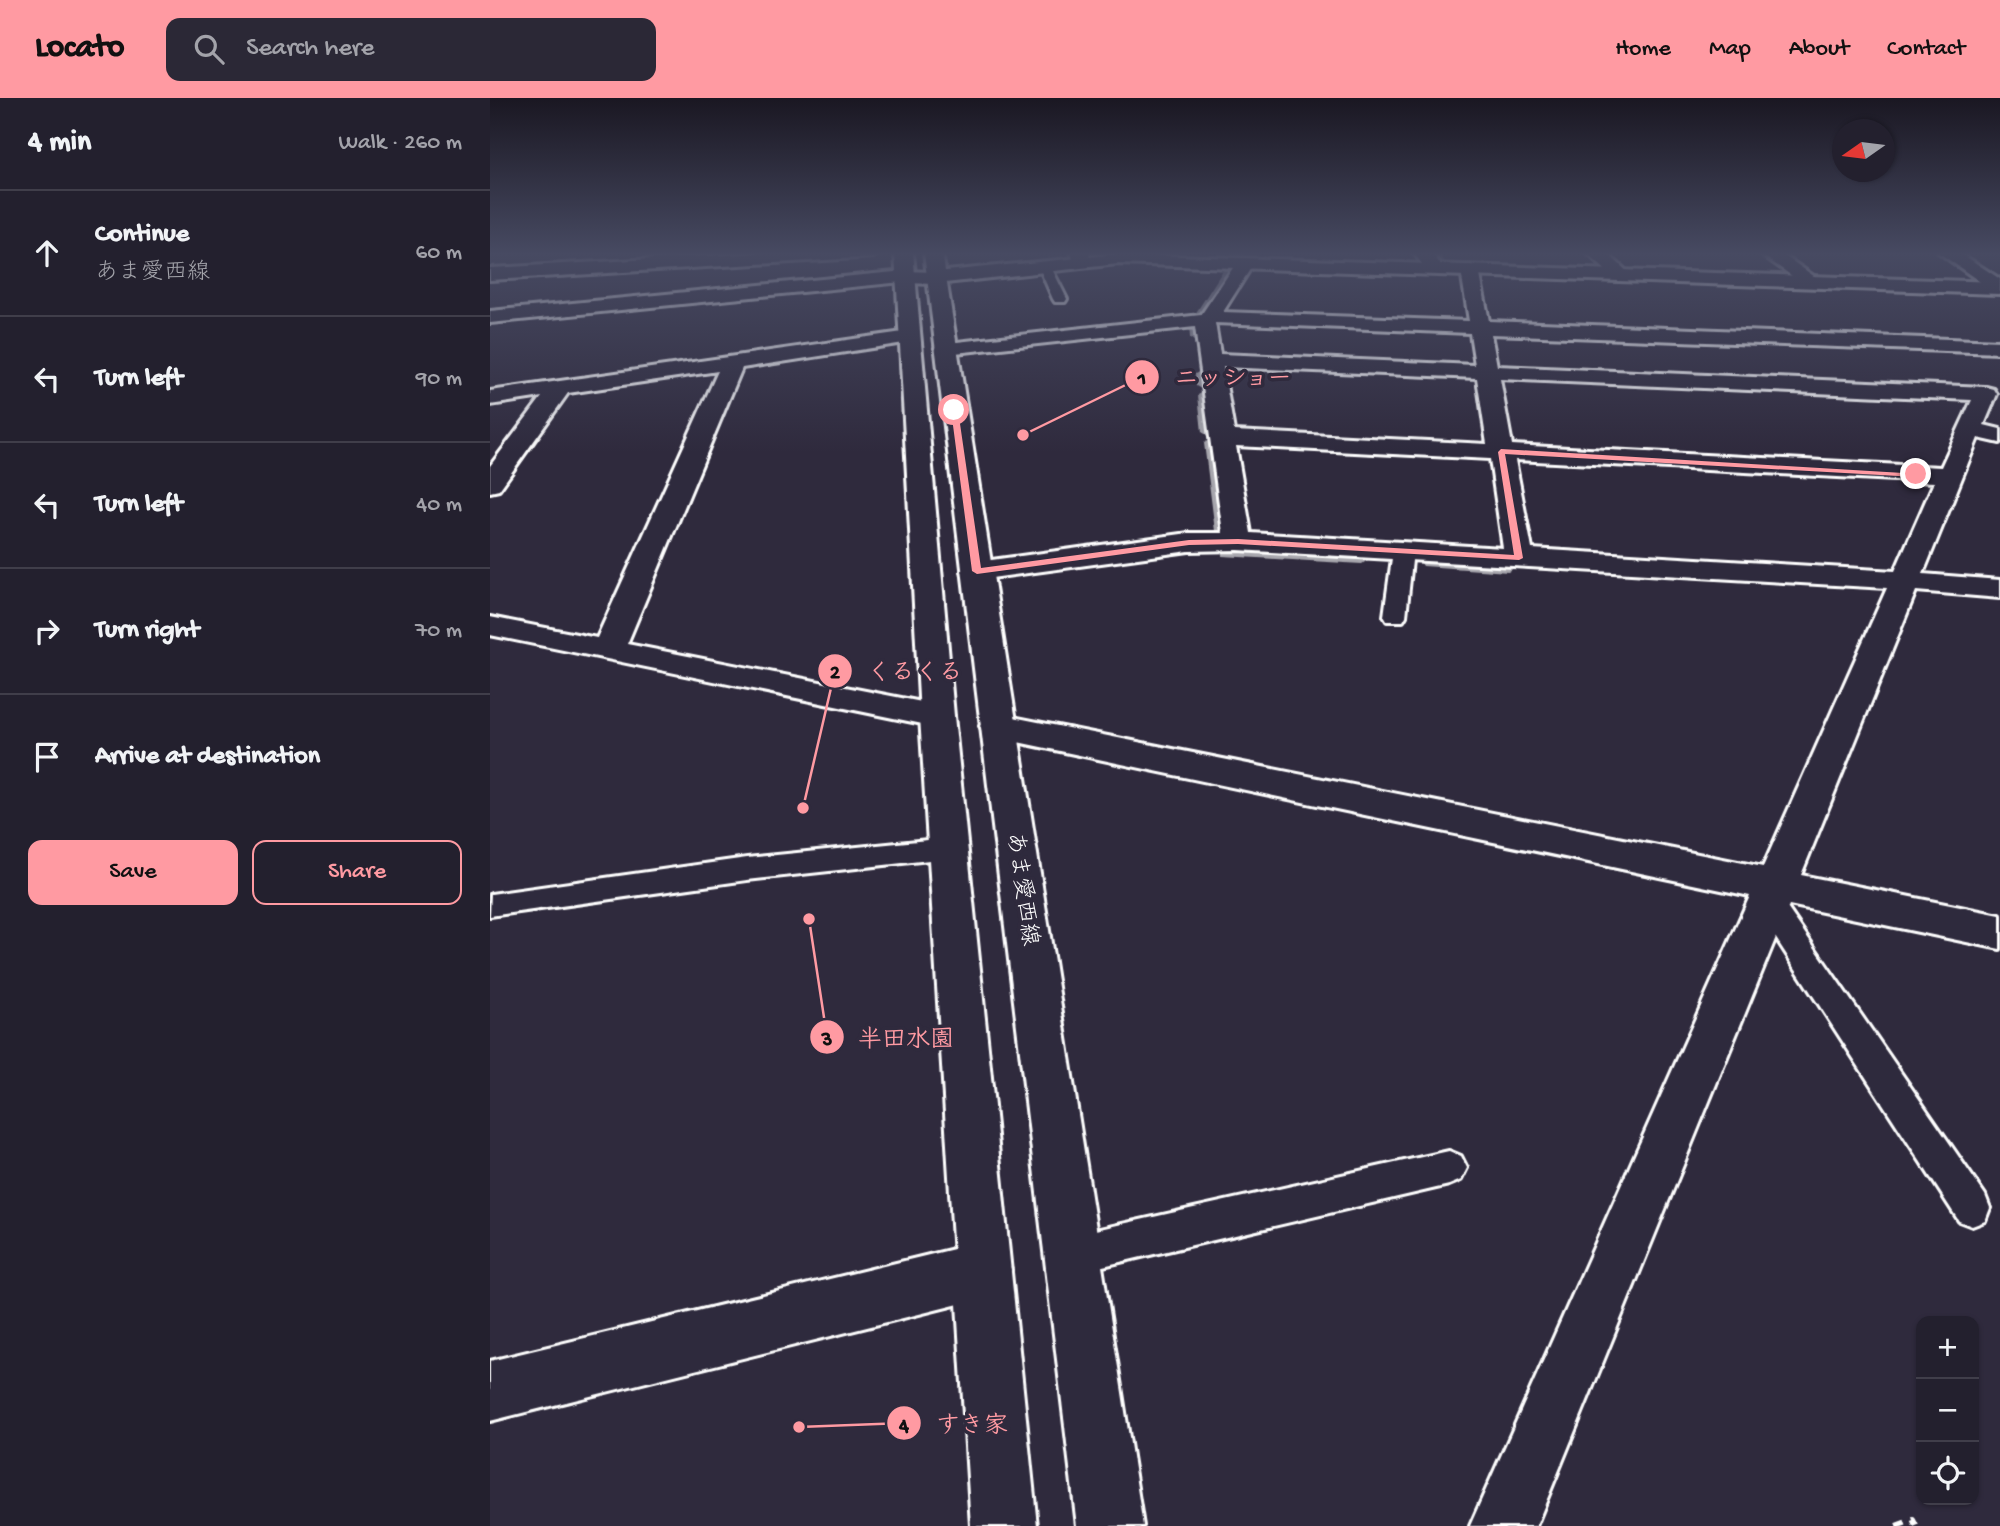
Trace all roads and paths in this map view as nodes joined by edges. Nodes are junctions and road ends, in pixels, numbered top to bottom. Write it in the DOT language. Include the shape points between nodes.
graph roads {
  1 [pos="1208,318"];
  2 [pos="925,319"];
  3 [pos="1201,319"];
  4 [pos="1227,319"];
  5 [pos="1479,319"];
  6 [pos="1480,327"];
  7 [pos="928,343"];
  8 [pos="2000,348"];
  9 [pos="1211,360"];
  10 [pos="733,362"];
  11 [pos="1487,372"];
  12 [pos="561,387"];
  13 [pos="490,398"];
  14 [pos="1988,409"];
  15 [pos="1222,438"];
  16 [pos="1501,452"];
  17 [pos="1950,475"];
  18 [pos="490,484"];
  19 [pos="1238,541"];
  20 [pos="1403,551"];
  21 [pos="1519,558"];
  22 [pos="977,571"];
  23 [pos="1905,580"];
  24 [pos="1962,586"];
  25 [pos="2000,589"];
  26 [pos="2000,614"];
  27 [pos="1395,616"];
  28 [pos="490,626"];
  29 [pos="608,650"];
  30 [pos="937,716"];
  31 [pos="998,726"];
  32 [pos="948,848"];
  33 [pos="1772,894"];
  34 [pos="491,905"];
  35 [pos="2000,932"];
  36 [pos="1449,1168"];
  37 [pos="1972,1208"];
  38 [pos="1073,1254"];
  39 [pos="983,1270"];
  40 [pos="490,1391"];
  41 [pos="1004,1526"];
  42 [pos="1110,1526"];
  43 [pos="1503,1526"];
  44 [pos="1896,1526"];
  45 [pos="1916,1526"];
  1 -- 9 [label="street"];
  2 -- 7 [label="street, あま愛西線"];
  3 -- 7 [label="street"];
  4 -- 6 [label="street"];
  5 -- 6 [label="street"];
  6 -- 8 [label="street"];
  6 -- 11 [label="street"];
  7 -- 10 [label="street"];
  7 -- 22 [label="street, あま愛西線"];
  7 -- 30 [label="street, あま愛西線"];
  9 -- 11 [label="street"];
  9 -- 15 [label="street"];
  10 -- 12 [label="street"];
  10 -- 29 [label="street"];
  11 -- 14 [label="street"];
  11 -- 16 [label="street"];
  12 -- 13 [label="street"];
  12 -- 18 [label="street"];
  14 -- 17 [label="street"];
  15 -- 16 [label="street"];
  15 -- 19 [label="street"];
  16 -- 17 [label="street"];
  16 -- 21 [label="street"];
  17 -- 23 [label="street"];
  19 -- 20 [label="street"];
  19 -- 22 [label="street" via="1189,542"];
  20 -- 21 [label="street"];
  20 -- 27 [label="lane"];
  21 -- 23 [label="street"];
  22 -- 31 [label="street, あま愛西線"];
  23 -- 24 [label="street"];
  23 -- 33 [label="street"];
  24 -- 25 [label="street"];
  24 -- 26 [label="street"];
  28 -- 29 [label="street"];
  29 -- 30 [label="street"];
  30 -- 32 [label="street, あま愛西線"];
  31 -- 33 [label="street"];
  31 -- 38 [label="street, あま愛西線"];
  32 -- 34 [label="lane" via="747,869"];
  32 -- 39 [label="street, あま愛西線"];
  33 -- 35 [label="street"];
  33 -- 37 [label="lane"];
  33 -- 43 [label="street"];
  36 -- 38 [label="lane"];
  38 -- 42 [label="street, あま愛西線"];
  39 -- 40 [label="street"];
  39 -- 41 [label="street, あま愛西線"];
  44 -- 45 [label="path" via="1913,1520"];
}
